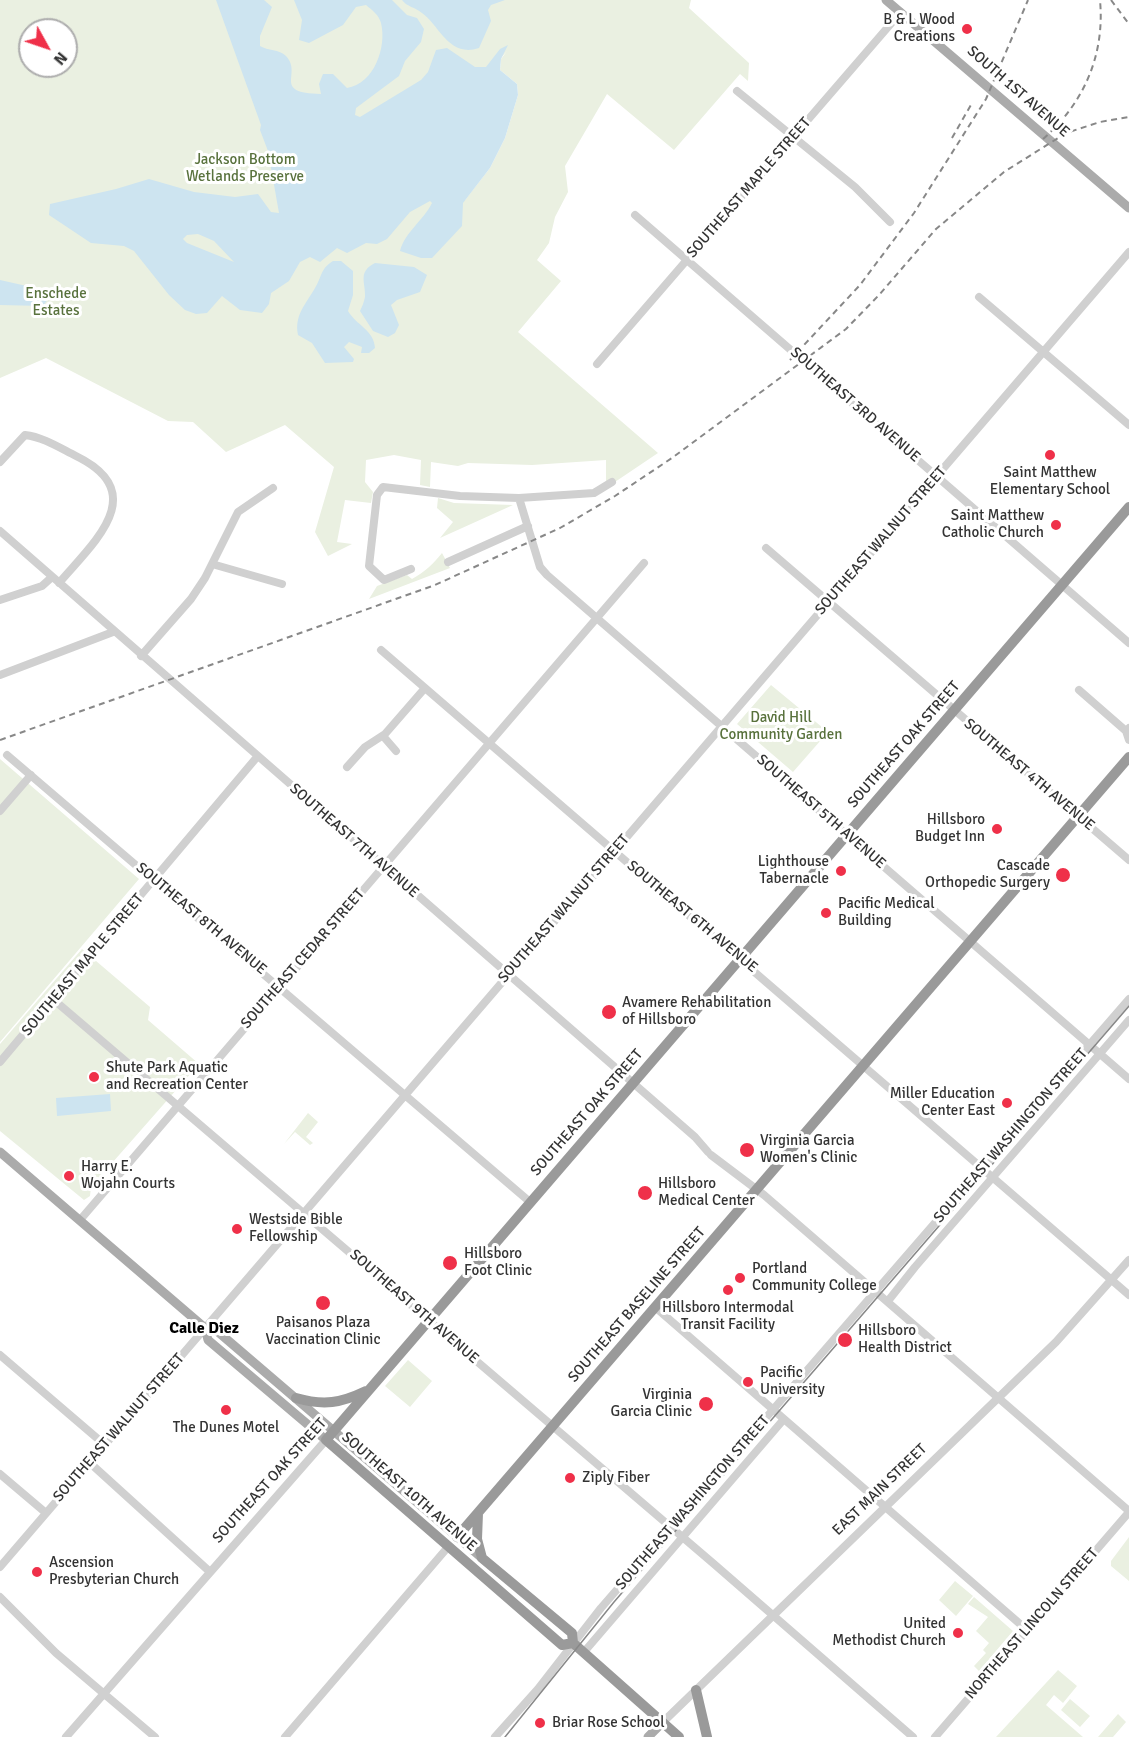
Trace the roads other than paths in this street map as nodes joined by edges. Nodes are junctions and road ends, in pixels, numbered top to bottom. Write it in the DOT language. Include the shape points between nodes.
graph roads {
  1 [pos="886,0"];
  2 [pos="901,12"];
  3 [pos="737,91"];
  4 [pos="793,137"];
  5 [pos="1129,208"];
  6 [pos="635,215"];
  7 [pos="890,222"];
  8 [pos="1129,252"];
  9 [pos="687,260"];
  10 [pos="980,297"];
  11 [pos="1043,352"];
  12 [pos="597,364"];
  13 [pos="1129,425"];
  14 [pos="0,462"];
  15 [pos="937,476"];
  16 [pos="612,482"];
  17 [pos="273,488"];
  18 [pos="519,498"];
  19 [pos="1129,507"];
  20 [pos="528,526"];
  21 [pos="0,531"];
  22 [pos="766,548"];
  23 [pos="448,562"];
  24 [pos="644,563"];
  25 [pos="212,564"];
  26 [pos="411,569"];
  27 [pos="52,577"];
  28 [pos="59,583"];
  29 [pos="282,584"];
  30 [pos="1062,585"];
  31 [pos="0,600"];
  32 [pos="828,602"];
  33 [pos="597,618"];
  34 [pos="113,632"];
  35 [pos="1129,642"];
  36 [pos="381,650"];
  37 [pos="141,656"];
  38 [pos="0,675"];
  39 [pos="425,688"];
  40 [pos="1079,690"];
  41 [pos="953,711"];
  42 [pos="722,725"];
  43 [pos="1128,730"];
  44 [pos="383,736"];
  45 [pos="1129,740"];
  46 [pos="489,744"];
  47 [pos="396,751"];
  48 [pos="7,755"];
  49 [pos="257,757"];
  50 [pos="1129,757"];
  51 [pos="347,767"];
  52 [pos="31,775"];
  53 [pos="0,812"];
  54 [pos="1078,816"];
  55 [pos="846,834"];
  56 [pos="614,851"];
  57 [pos="1129,860"];
  58 [pos="383,867"];
  59 [pos="155,880"];
  60 [pos="970,942"];
  61 [pos="741,958"];
  62 [pos="508,975"];
  63 [pos="280,986"];
  64 [pos="1129,999"];
  65 [pos="54,1000"];
  66 [pos="1129,1020"];
  67 [pos="1089,1045"];
  68 [pos="1100,1054"];
  69 [pos="0,1062"];
  70 [pos="864,1065"];
  71 [pos="1129,1079"];
  72 [pos="632,1084"];
  73 [pos="405,1095"];
  74 [pos="178,1105"];
  75 [pos="0,1152"];
  76 [pos="983,1168"];
  77 [pos="993,1176"];
  78 [pos="757,1189"];
  79 [pos="530,1202"];
  80 [pos="304,1213"];
  81 [pos="80,1220"];
  82 [pos="1129,1260"];
  83 [pos="1111,1280"];
  84 [pos="876,1291"];
  85 [pos="1129,1295"];
  86 [pos="888,1301"];
  87 [pos="655,1307"];
  88 [pos="428,1319"];
  89 [pos="205,1328"];
  90 [pos="0,1355"];
  91 [pos="367,1390"];
  92 [pos="999,1396"];
  93 [pos="297,1398"];
  94 [pos="774,1410"];
  95 [pos="784,1419"];
  96 [pos="552,1426"];
  97 [pos="334,1431"];
  98 [pos="326,1440"];
  99 [pos="105,1445"];
  100 [pos="90,1463"];
  101 [pos="0,1474"];
  102 [pos="885,1507"];
  103 [pos="1129,1511"];
  104 [pos="478,1512"];
  105 [pos="46,1513"];
  106 [pos="672,1529"];
  107 [pos="457,1537"];
  108 [pos="682,1537"];
  109 [pos="448,1547"];
  110 [pos="482,1558"];
  111 [pos="0,1567"];
  112 [pos="209,1571"];
  113 [pos="0,1597"];
  114 [pos="773,1615"];
  115 [pos="1027,1630"];
  116 [pos="573,1643"];
  117 [pos="584,1652"];
  118 [pos="696,1690"];
  119 [pos="104,1694"];
  120 [pos="663,1722"];
  121 [pos="66,1737"];
  122 [pos="155,1737"];
  123 [pos="285,1737"];
  124 [pos="495,1737"];
  125 [pos="648,1737"];
  126 [pos="679,1737"];
  127 [pos="707,1737"];
  128 [pos="913,1737"];
  129 [pos="935,1737"];
  1 -- 2 [label="main road, SOUTH 1ST AVENUE"];
  2 -- 4 [label="street, SOUTHEAST MAPLE STREET"];
  2 -- 5 [label="main road, SOUTH 1ST AVENUE"];
  3 -- 4 [label="street"];
  4 -- 7 [label="street" via="855,187"];
  4 -- 9 [label="street, SOUTHEAST MAPLE STREET"];
  6 -- 9 [label="street, SOUTHEAST 3RD AVENUE"];
  8 -- 11 [label="street, SOUTHEAST WALNUT STREET"];
  9 -- 12 [label="street, SOUTHEAST MAPLE STREET"];
  9 -- 15 [label="street, SOUTHEAST 3RD AVENUE"];
  10 -- 11 [label="street"];
  11 -- 13 [label="street"];
  11 -- 15 [label="street, SOUTHEAST WALNUT STREET"];
  14 -- 28 [label="street" via="19,438 36,436 88,462 109,484 114,502 111,518"];
  15 -- 30 [label="street, SOUTHEAST 3RD AVENUE"];
  15 -- 32 [label="street, SOUTHEAST WALNUT STREET"];
  16 -- 18 [label="street" via="594,493"];
  17 -- 25 [label="street" via="238,512"];
  18 -- 20 [label="street, SOUTHEAST 5TH AVENUE"];
  18 -- 26 [label="street" via="383,487 377,495 369,566 384,580"];
  19 -- 30 [label="highway, SOUTHEAST OAK STREET"];
  20 -- 23 [label="street"];
  20 -- 33 [label="street, SOUTHEAST 5TH AVENUE" via="540,567"];
  21 -- 27 [label="street, SOUTHEAST 7TH AVENUE"];
  22 -- 32 [label="street, SOUTHEAST 4TH AVENUE"];
  24 -- 33 [label="street, SOUTHEAST CEDAR STREET"];
  25 -- 29 [label="street"];
  25 -- 37 [label="street" via="191,599"];
  27 -- 28 [label="street, SOUTHEAST 7TH AVENUE"];
  27 -- 31 [label="street" via="42,586"];
  28 -- 34 [label="street, SOUTHEAST 7TH AVENUE"];
  30 -- 35 [label="street, SOUTHEAST 3RD AVENUE"];
  30 -- 41 [label="highway, SOUTHEAST OAK STREET"];
  32 -- 41 [label="street, SOUTHEAST 4TH AVENUE"];
  32 -- 42 [label="street, SOUTHEAST WALNUT STREET"];
  33 -- 42 [label="street, SOUTHEAST 5TH AVENUE"];
  33 -- 46 [label="street, SOUTHEAST CEDAR STREET"];
  34 -- 37 [label="street, SOUTHEAST 7TH AVENUE"];
  34 -- 38 [label="street"];
  36 -- 39 [label="street, SOUTHEAST 6TH AVENUE"];
  37 -- 49 [label="street, SOUTHEAST 7TH AVENUE"];
  39 -- 44 [label="street"];
  39 -- 46 [label="street, SOUTHEAST 6TH AVENUE"];
  40 -- 43 [label="street"];
  41 -- 54 [label="street, SOUTHEAST 4TH AVENUE"];
  41 -- 55 [label="highway, SOUTHEAST OAK STREET"];
  42 -- 55 [label="street, SOUTHEAST 5TH AVENUE"];
  42 -- 56 [label="street, SOUTHEAST WALNUT STREET"];
  43 -- 45 [label="street"];
  44 -- 47 [label="street"];
  44 -- 51 [label="street" via="365,747"];
  46 -- 56 [label="street, SOUTHEAST 6TH AVENUE"];
  46 -- 58 [label="street, SOUTHEAST CEDAR STREET"];
  48 -- 52 [label="street, SOUTHEAST 8TH AVENUE"];
  49 -- 58 [label="street, SOUTHEAST 7TH AVENUE"];
  49 -- 59 [label="street, SOUTHEAST MAPLE STREET"];
  50 -- 54 [label="highway, SOUTHEAST BASELINE STREET"];
  52 -- 53 [label="street"];
  52 -- 59 [label="street, SOUTHEAST 8TH AVENUE"];
  54 -- 57 [label="street, SOUTHEAST 4TH AVENUE"];
  54 -- 60 [label="highway, SOUTHEAST BASELINE STREET"];
  55 -- 60 [label="street, SOUTHEAST 5TH AVENUE"];
  55 -- 61 [label="highway, SOUTHEAST OAK STREET"];
  56 -- 61 [label="street, SOUTHEAST 6TH AVENUE"];
  56 -- 62 [label="street, SOUTHEAST WALNUT STREET"];
  58 -- 62 [label="street, SOUTHEAST 7TH AVENUE"];
  58 -- 63 [label="street, SOUTHEAST CEDAR STREET"];
  59 -- 63 [label="street, SOUTHEAST 8TH AVENUE"];
  59 -- 65 [label="street, SOUTHEAST MAPLE STREET"];
  60 -- 67 [label="street, SOUTHEAST 5TH AVENUE"];
  60 -- 70 [label="highway, SOUTHEAST BASELINE STREET"];
  61 -- 70 [label="street, SOUTHEAST 6TH AVENUE"];
  61 -- 72 [label="highway, SOUTHEAST OAK STREET"];
  62 -- 72 [label="street, SOUTHEAST 7TH AVENUE"];
  62 -- 73 [label="street, SOUTHEAST WALNUT STREET"];
  63 -- 73 [label="street, SOUTHEAST 8TH AVENUE"];
  63 -- 74 [label="street, SOUTHEAST CEDAR STREET"];
  64 -- 67 [label="street, SOUTHEAST WASHINGTON STREET"];
  65 -- 69 [label="street, SOUTHEAST MAPLE STREET"];
  65 -- 74 [label="street, SOUTHEAST 9TH AVENUE"];
  66 -- 68 [label="street, SOUTHEAST WASHINGTON STREET"];
  67 -- 68 [label="street, SOUTHEAST 5TH AVENUE"];
  67 -- 76 [label="street, SOUTHEAST WASHINGTON STREET"];
  68 -- 71 [label="street, SOUTHEAST 5TH AVENUE"];
  68 -- 77 [label="street, SOUTHEAST WASHINGTON STREET"];
  70 -- 76 [label="street, SOUTHEAST 6TH AVENUE"];
  70 -- 78 [label="highway, SOUTHEAST BASELINE STREET"];
  72 -- 78 [label="street, SOUTHEAST 7TH AVENUE" via="695,1137 709,1154"];
  72 -- 79 [label="highway, SOUTHEAST OAK STREET"];
  73 -- 79 [label="street, SOUTHEAST 8TH AVENUE"];
  73 -- 80 [label="street, SOUTHEAST WALNUT STREET"];
  74 -- 80 [label="street, SOUTHEAST 9TH AVENUE"];
  74 -- 81 [label="street, SOUTHEAST CEDAR STREET"];
  75 -- 81 [label="main road, SOUTHEAST 10TH AVENUE"];
  76 -- 77 [label="street, SOUTHEAST 6TH AVENUE"];
  76 -- 84 [label="street, SOUTHEAST WASHINGTON STREET"];
  77 -- 83 [label="street, SOUTHEAST 6TH AVENUE"];
  77 -- 86 [label="street, SOUTHEAST WASHINGTON STREET"];
  78 -- 84 [label="street, SOUTHEAST 7TH AVENUE"];
  78 -- 87 [label="highway, SOUTHEAST BASELINE STREET"];
  79 -- 88 [label="highway, SOUTHEAST OAK STREET"];
  80 -- 88 [label="street, SOUTHEAST 9TH AVENUE"];
  80 -- 89 [label="street, SOUTHEAST WALNUT STREET"];
  81 -- 89 [label="main road, SOUTHEAST 10TH AVENUE"];
  82 -- 83 [label="street, EAST MAIN STREET"];
  83 -- 85 [label="street, SOUTHEAST 6TH AVENUE"];
  83 -- 92 [label="street, EAST MAIN STREET" via="1069,1330"];
  84 -- 86 [label="street, SOUTHEAST 7TH AVENUE"];
  84 -- 94 [label="street, SOUTHEAST WASHINGTON STREET"];
  86 -- 92 [label="street, SOUTHEAST 7TH AVENUE"];
  87 -- 94 [label="street"];
  87 -- 96 [label="highway, SOUTHEAST BASELINE STREET"];
  88 -- 91 [label="highway, SOUTHEAST OAK STREET"];
  88 -- 96 [label="street, SOUTHEAST 9TH AVENUE"];
  89 -- 93 [label="main road, SOUTHEAST 10TH AVENUE" via="217,1330"];
  89 -- 98 [label="main road, SOUTHEAST 10TH AVENUE" via="208,1340"];
  89 -- 99 [label="street, SOUTHEAST WALNUT STREET"];
  90 -- 99 [label="street"];
  91 -- 93 [label="highway" via="327,1404"];
  91 -- 97 [label="highway, SOUTHEAST OAK STREET"];
  92 -- 102 [label="street, EAST MAIN STREET"];
  92 -- 103 [label="street, SOUTHEAST 7TH AVENUE"];
  93 -- 97 [label="main road, SOUTHEAST 10TH AVENUE"];
  94 -- 95 [label="street"];
  94 -- 106 [label="street, SOUTHEAST WASHINGTON STREET"];
  95 -- 102 [label="street"];
  95 -- 108 [label="street, SOUTHEAST WASHINGTON STREET"];
  96 -- 104 [label="highway, SOUTHEAST BASELINE STREET"];
  96 -- 106 [label="street, SOUTHEAST 9TH AVENUE"];
  97 -- 98 [label="highway, SOUTHEAST OAK STREET"];
  97 -- 107 [label="main road, SOUTHEAST 10TH AVENUE"];
  98 -- 109 [label="highway, SOUTHEAST 10TH AVENUE"];
  98 -- 112 [label="street, SOUTHEAST OAK STREET"];
  99 -- 100 [label="street, SOUTHEAST WALNUT STREET"];
  100 -- 105 [label="street, SOUTHEAST WALNUT STREET"];
  100 -- 112 [label="street"];
  101 -- 105 [label="street"];
  102 -- 114 [label="street, EAST MAIN STREET"];
  102 -- 115 [label="street"];
  103 -- 115 [label="street, NORTHEAST LINCOLN STREET"];
  104 -- 107 [label="highway, SOUTHEAST BASELINE STREET"];
  104 -- 110 [label="highway" via="477,1536"];
  105 -- 111 [label="street, SOUTHEAST WALNUT STREET"];
  106 -- 108 [label="street, SOUTHEAST 9TH AVENUE"];
  106 -- 116 [label="street, SOUTHEAST WASHINGTON STREET"];
  107 -- 109 [label="main road, SOUTHEAST BASELINE STREET"];
  107 -- 110 [label="main road, SOUTHEAST 10TH AVENUE"];
  108 -- 114 [label="street, SOUTHEAST 9TH AVENUE"];
  108 -- 117 [label="street, SOUTHEAST WASHINGTON STREET"];
  109 -- 116 [label="highway, SOUTHEAST 10TH AVENUE" via="562,1645"];
  109 -- 123 [label="street, SOUTHEAST BASELINE STREET"];
  110 -- 116 [label="highway, SOUTHEAST 10TH AVENUE" via="572,1633"];
  112 -- 119 [label="street, SOUTHEAST OAK STREET"];
  113 -- 119 [label="street"];
  114 -- 118 [label="street, EAST MAIN STREET"];
  114 -- 128 [label="street, SOUTHEAST 9TH AVENUE"];
  115 -- 129 [label="street, NORTHEAST LINCOLN STREET"];
  116 -- 117 [label="highway, SOUTHEAST 10TH AVENUE"];
  116 -- 124 [label="street, SOUTHEAST WASHINGTON STREET"];
  117 -- 120 [label="highway, SOUTHEAST 10TH AVENUE"];
  118 -- 120 [label="street, EAST MAIN STREET"];
  118 -- 127 [label="highway"];
  119 -- 121 [label="street, SOUTHEAST OAK STREET"];
  119 -- 122 [label="street"];
  120 -- 125 [label="main road, EAST MAIN STREET"];
  120 -- 126 [label="highway, SOUTHEAST 10TH AVENUE"];
}
